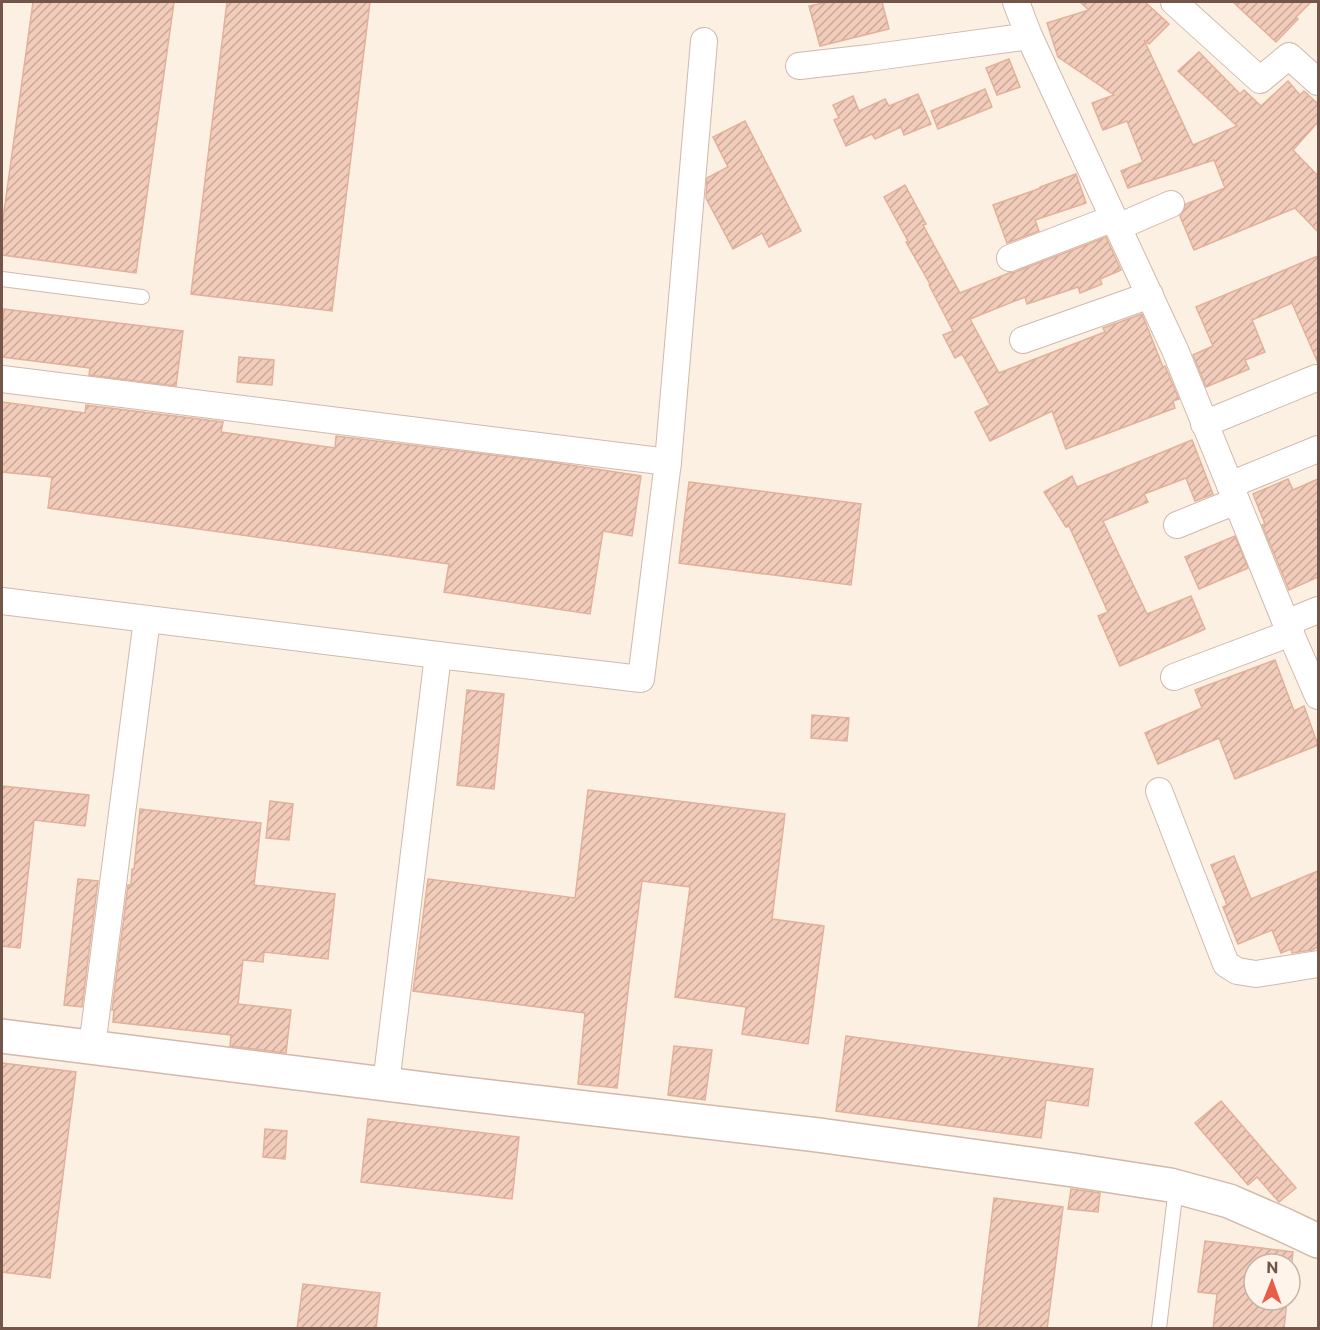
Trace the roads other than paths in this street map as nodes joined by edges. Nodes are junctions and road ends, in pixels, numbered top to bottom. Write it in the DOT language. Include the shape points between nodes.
graph roads {
  1 [pos="1016,2"];
  2 [pos="1174,2"];
  3 [pos="1029,36"];
  4 [pos="704,41"];
  5 [pos="799,66"];
  6 [pos="1318,82"];
  7 [pos="1171,204"];
  8 [pos="1116,222"];
  9 [pos="1010,258"];
  10 [pos="2,279"];
  11 [pos="1150,295"];
  12 [pos="142,297"];
  13 [pos="1023,340"];
  14 [pos="1316,378"];
  15 [pos="2,379"];
  16 [pos="1204,424"];
  17 [pos="1318,448"];
  18 [pos="668,462"];
  19 [pos="1233,493"];
  20 [pos="1177,525"];
  21 [pos="2,601"];
  22 [pos="1318,610"];
  23 [pos="147,619"];
  24 [pos="1288,628"];
  25 [pos="438,655"];
  26 [pos="1174,677"];
  27 [pos="1318,696"];
  28 [pos="1159,791"];
  29 [pos="1318,964"];
  30 [pos="2,1036"];
  31 [pos="92,1047"];
  32 [pos="386,1084"];
  33 [pos="1176,1188"];
  34 [pos="1318,1241"];
  35 [pos="1159,1329"];
  1 -- 3 [label="street"];
  2 -- 6 [label="street" via="1260,80 1289,56"];
  3 -- 5 [label="street"];
  3 -- 8 [label="street"];
  4 -- 18 [label="street"];
  7 -- 8 [label="street"];
  8 -- 9 [label="street"];
  8 -- 11 [label="street"];
  10 -- 12 [label="lane"];
  11 -- 13 [label="street"];
  11 -- 16 [label="street"];
  14 -- 16 [label="street"];
  15 -- 18 [label="street"];
  16 -- 19 [label="street"];
  17 -- 19 [label="street"];
  18 -- 25 [label="street" via="641,679"];
  19 -- 20 [label="street"];
  19 -- 24 [label="street"];
  21 -- 23 [label="street"];
  22 -- 24 [label="street"];
  23 -- 25 [label="street"];
  23 -- 31 [label="street"];
  24 -- 26 [label="street"];
  24 -- 27 [label="street"];
  25 -- 32 [label="street"];
  28 -- 29 [label="street" via="1226,964 1237,971 1256,974"];
  30 -- 31 [label="street"];
  31 -- 32 [label="street"];
  32 -- 33 [label="street" via="818,1134 1025,1162"];
  33 -- 34 [label="street" via="1229,1201"];
  33 -- 35 [label="lane"];
}
